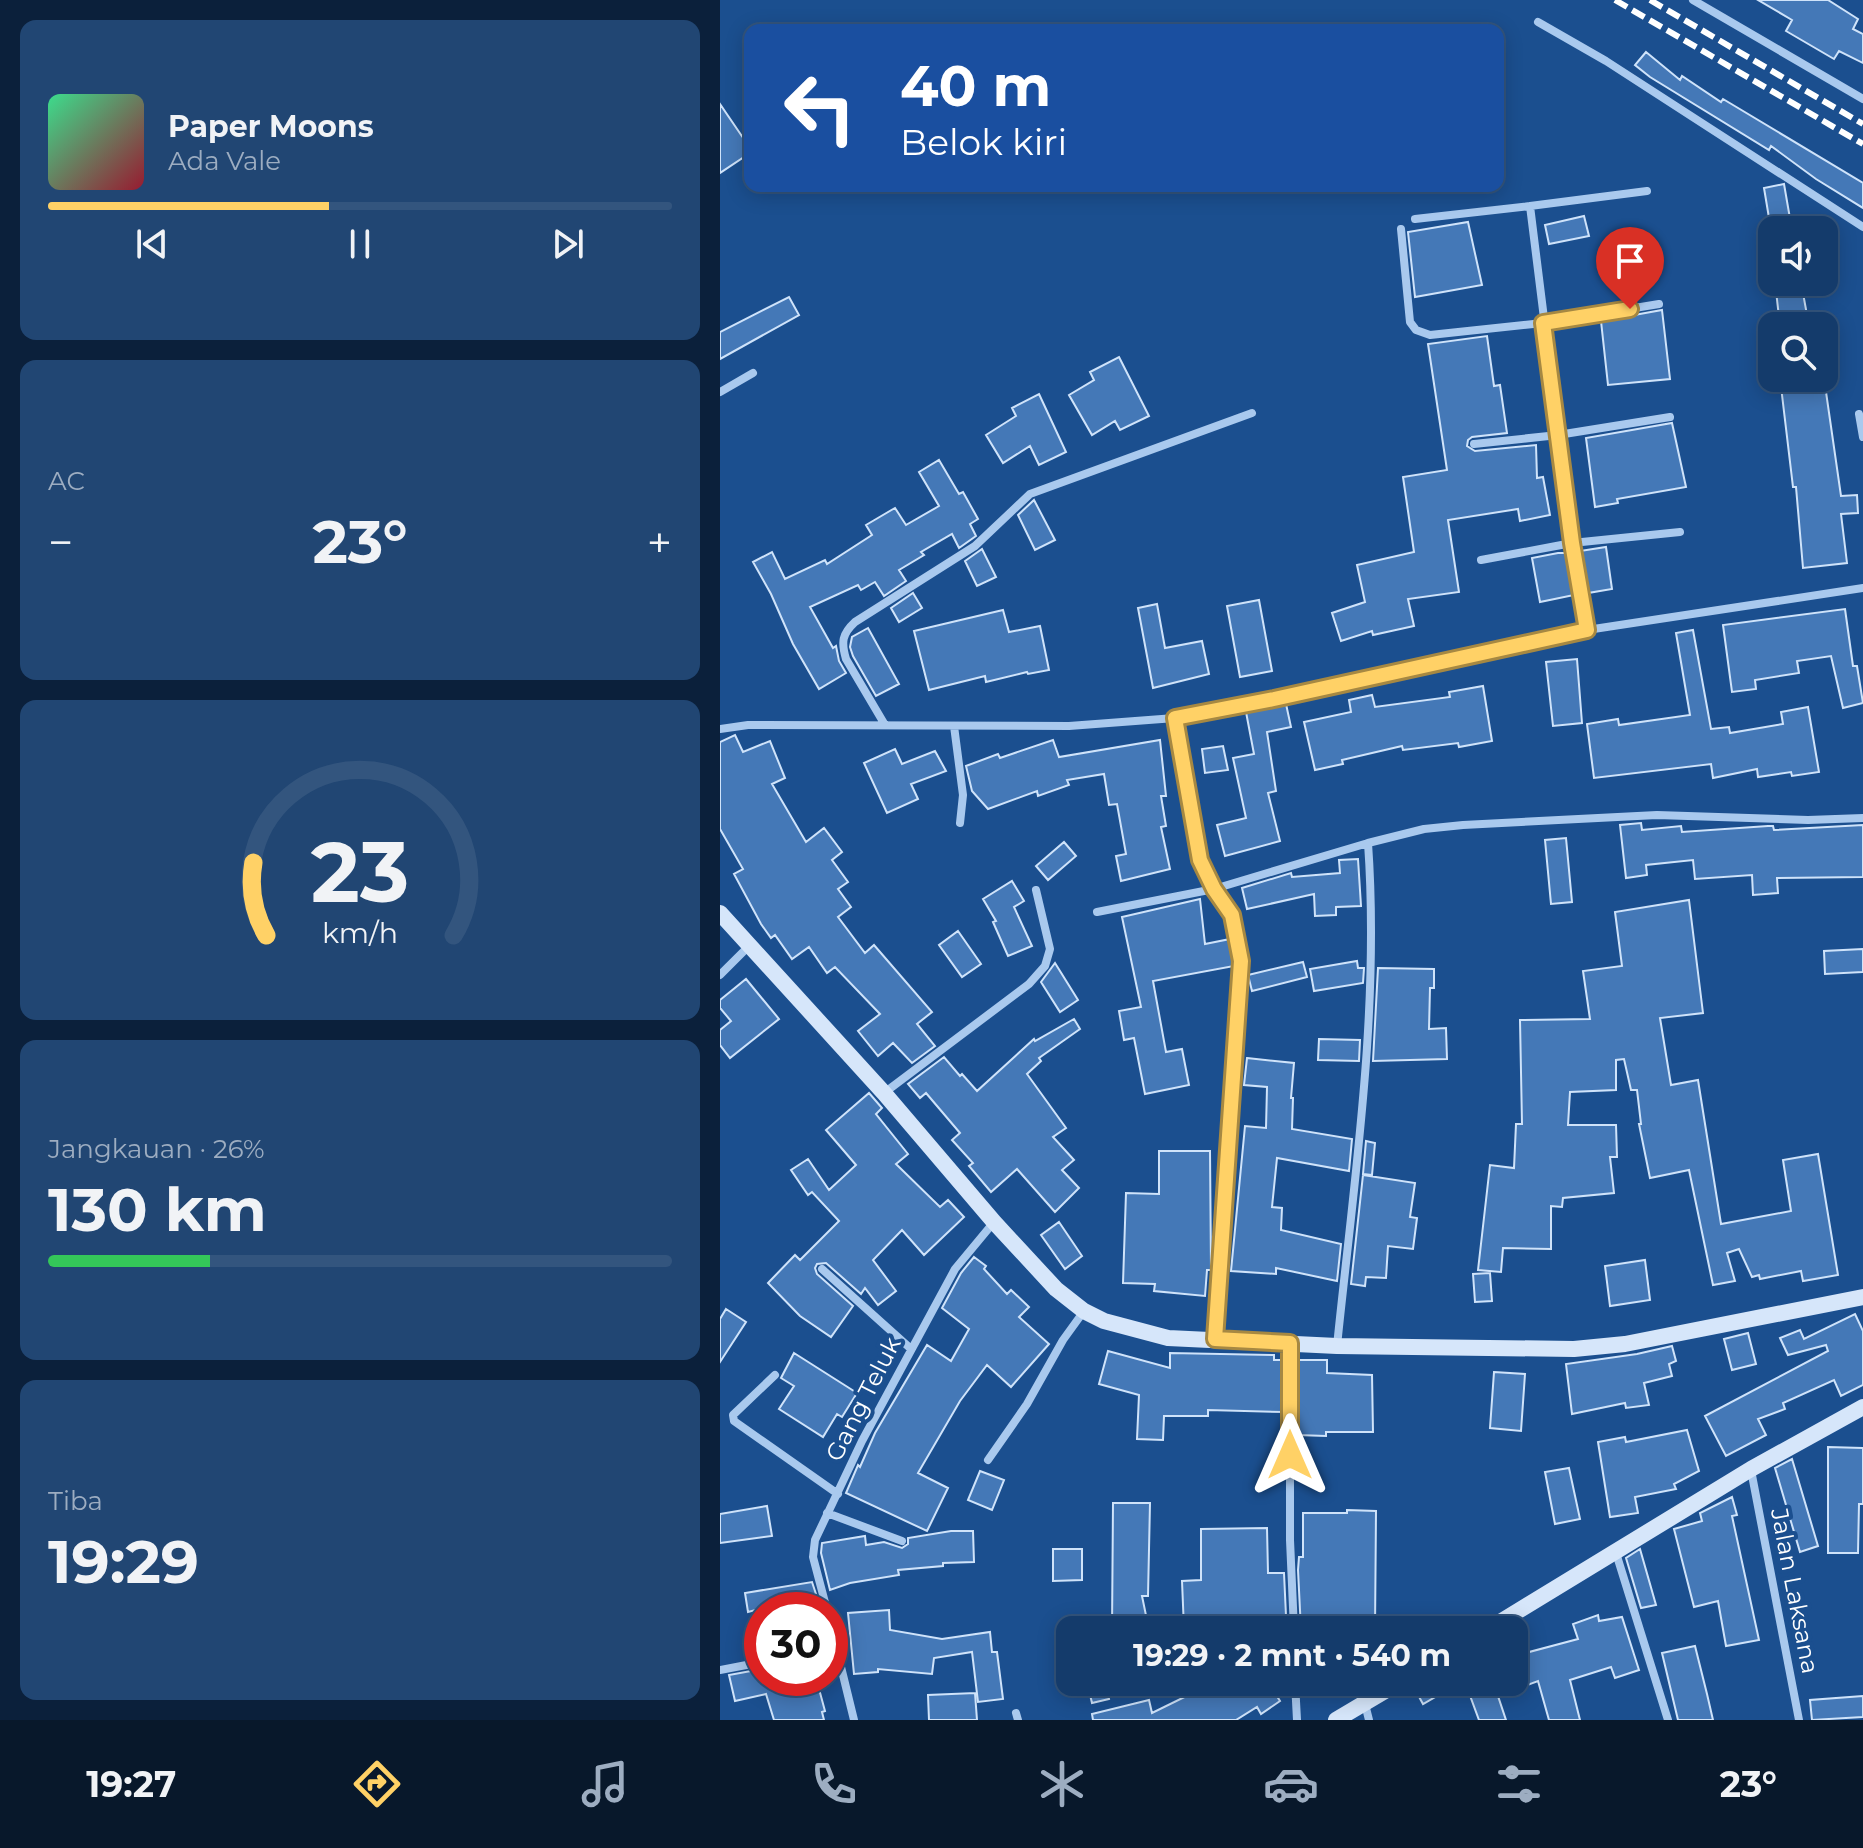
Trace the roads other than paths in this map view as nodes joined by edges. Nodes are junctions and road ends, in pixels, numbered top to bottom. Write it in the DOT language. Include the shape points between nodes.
graph roads {
  1 [pos="1693,0"];
  2 [pos="1538,22"];
  3 [pos="1863,99"];
  4 [pos="1647,191"];
  5 [pos="1530,206"];
  6 [pos="1415,219"];
  7 [pos="1863,227"];
  8 [pos="1401,229"];
  9 [pos="1659,304"];
  10 [pos="1543,323"];
  11 [pos="753,373"];
  12 [pos="720,392"];
  13 [pos="1252,413"];
  14 [pos="1859,414"];
  15 [pos="1670,417"];
  16 [pos="1558,435"];
  17 [pos="1863,437"];
  18 [pos="1474,444"];
  19 [pos="1680,532"];
  20 [pos="1572,543"];
  21 [pos="1481,560"];
  22 [pos="1863,588"];
  23 [pos="1587,630"];
  24 [pos="1175,718"];
  25 [pos="885,725"];
  26 [pos="954,726"];
  27 [pos="720,729"];
  28 [pos="1863,818"];
  29 [pos="960,823"];
  30 [pos="1368,843"];
  31 [pos="1214,889"];
  32 [pos="1036,890"];
  33 [pos="1097,912"];
  34 [pos="720,913"];
  35 [pos="749,946"];
  36 [pos="720,975"];
  37 [pos="884,1093"];
  38 [pos="994,1222"];
  39 [pos="822,1269"];
  40 [pos="1863,1297"];
  41 [pos="1084,1311"];
  42 [pos="1215,1339"];
  43 [pos="1290,1343"];
  44 [pos="1337,1346"];
  45 [pos="910,1348"];
  46 [pos="775,1375"];
  47 [pos="1863,1407"];
  48 [pos="988,1460"];
  49 [pos="1751,1469"];
  50 [pos="838,1494"];
  51 [pos="827,1513"];
  52 [pos="902,1541"];
  53 [pos="1616,1553"];
  54 [pos="823,1592"];
  55 [pos="1293,1616"];
  56 [pos="1510,1616"];
  57 [pos="744,1665"];
  58 [pos="720,1670"];
  59 [pos="847,1696"];
  60 [pos="1296,1696"];
  61 [pos="1384,1696"];
  62 [pos="1366,1712"];
  63 [pos="854,1720"];
  64 [pos="1297,1720"];
  65 [pos="1336,1720"];
  66 [pos="1668,1720"];
  67 [pos="1799,1720"];
  1 -- 3 [label="street"];
  2 -- 7 [label="street"];
  4 -- 5 [label="street"];
  5 -- 6 [label="street"];
  5 -- 10 [label="street"];
  8 -- 10 [label="street" via="1410,322 1416,330 1430,335"];
  9 -- 10 [label="street"];
  10 -- 16 [label="street"];
  11 -- 12 [label="street"];
  13 -- 25 [label="street" via="1030,494 975,546 855,622 843,635 846,659"];
  14 -- 17 [label="street"];
  15 -- 16 [label="street"];
  16 -- 18 [label="street"];
  16 -- 20 [label="street"];
  19 -- 20 [label="street"];
  20 -- 21 [label="street"];
  20 -- 23 [label="street"];
  22 -- 23 [label="street"];
  23 -- 24 [label="street"];
  24 -- 26 [label="street" via="1069,726"];
  24 -- 31 [label="street" via="1200,860"];
  25 -- 26 [label="street"];
  25 -- 27 [label="street"];
  26 -- 29 [label="street" via="963,795"];
  28 -- 30 [label="street" via="1657,815 1463,825"];
  30 -- 31 [label="street"];
  30 -- 44 [label="street" via="1372,924 1365,1085"];
  31 -- 33 [label="street"];
  31 -- 42 [label="street" via="1232,915 1241,961"];
  32 -- 37 [label="street" via="1050,949 1045,966 1029,984"];
  34 -- 35 [label="street"];
  35 -- 36 [label="street"];
  35 -- 37 [label="street"];
  37 -- 38 [label="street"];
  38 -- 41 [label="street" via="1056,1289"];
  38 -- 45 [label="street, Gang Teluk" via="955,1269"];
  39 -- 45 [label="street"];
  40 -- 44 [label="street" via="1625,1344 1574,1349"];
  41 -- 42 [label="street" via="1130,1330"];
  41 -- 48 [label="street"];
  42 -- 43 [label="street"];
  43 -- 44 [label="street"];
  43 -- 55 [label="street"];
  45 -- 50 [label="street, Gang Teluk"];
  46 -- 50 [label="street" via="739,1407 734,1421"];
  47 -- 49 [label="street"];
  49 -- 53 [label="street"];
  49 -- 67 [label="street, Jalan Laksana"];
  50 -- 51 [label="street, Gang Teluk"];
  51 -- 52 [label="street"];
  51 -- 54 [label="street, Gang Teluk" via="813,1549"];
  53 -- 56 [label="street"];
  53 -- 66 [label="street"];
  57 -- 58 [label="street"];
  59 -- 63 [label="street"];
  60 -- 64 [label="street"];
  61 -- 62 [label="street"];
  62 -- 65 [label="street"];
}
